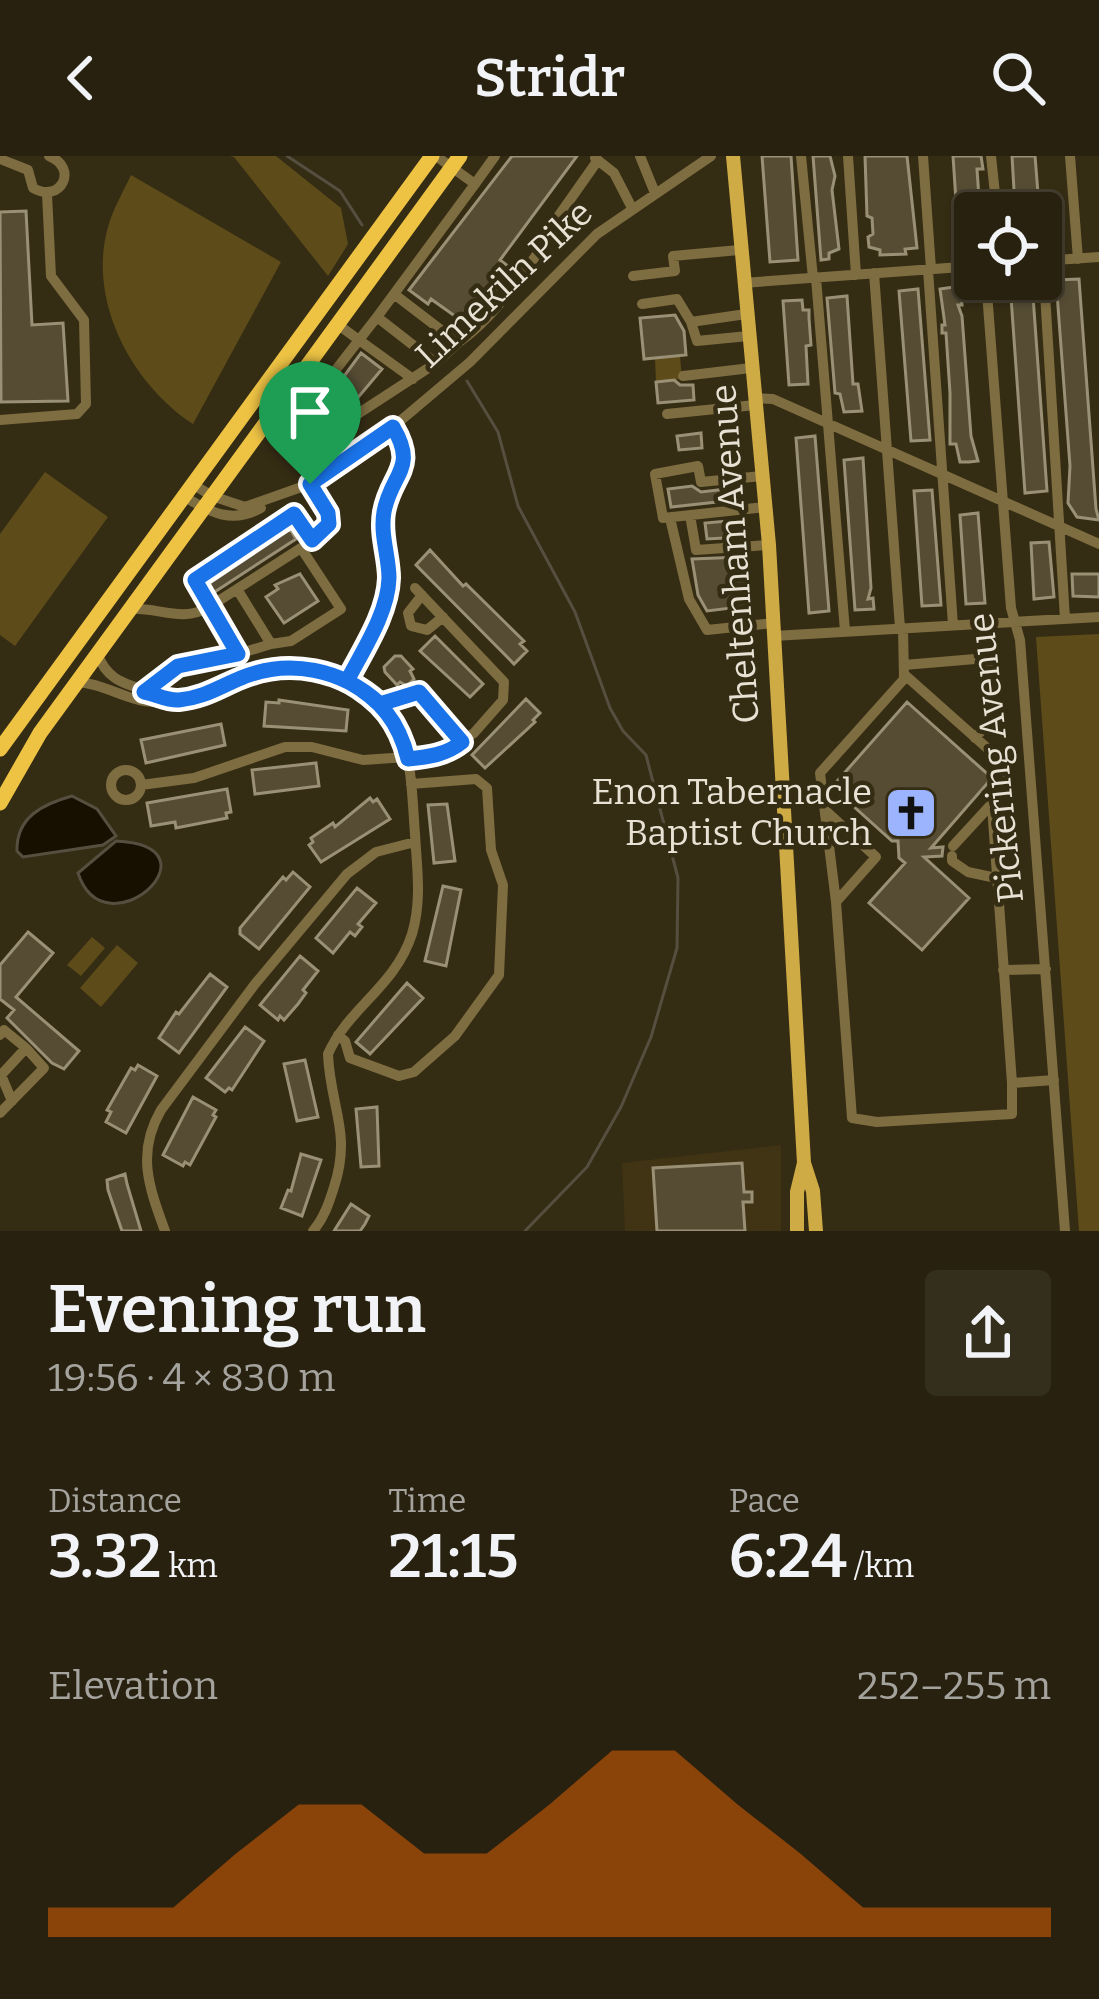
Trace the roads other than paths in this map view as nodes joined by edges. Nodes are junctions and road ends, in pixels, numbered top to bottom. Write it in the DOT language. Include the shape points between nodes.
graph roads {
  1 [pos="46,156"];
  2 [pos="434,156"];
  3 [pos="495,156"];
  4 [pos="638,156"];
  5 [pos="711,156"];
  6 [pos="733,156"];
  7 [pos="801,156"];
  8 [pos="848,156"];
  9 [pos="923,156"];
  10 [pos="991,156"];
  11 [pos="1070,156"];
  12 [pos="0,159"];
  13 [pos="600,159"];
  14 [pos="456,162"];
  15 [pos="28,170"];
  16 [pos="475,184"];
  17 [pos="995,192"];
  18 [pos="655,193"];
  19 [pos="46,194"];
  20 [pos="632,208"];
  21 [pos="740,250"];
  22 [pos="1078,259"];
  23 [pos="1062,260"];
  24 [pos="1099,260"];
  25 [pos="954,268"];
  26 [pos="930,270"];
  27 [pos="874,273"];
  28 [pos="856,275"];
  29 [pos="632,276"];
  30 [pos="814,278"];
  31 [pos="743,283"];
  32 [pos="394,294"];
  33 [pos="988,300"];
  34 [pos="1045,300"];
  35 [pos="642,304"];
  36 [pos="746,314"];
  37 [pos="376,317"];
  38 [pos="692,322"];
  39 [pos="337,324"];
  40 [pos="748,336"];
  41 [pos="359,340"];
  42 [pos="458,343"];
  43 [pos="436,363"];
  44 [pos="751,368"];
  45 [pos="301,374"];
  46 [pos="683,376"];
  47 [pos="413,379"];
  48 [pos="320,396"];
  49 [pos="755,401"];
  50 [pos="667,414"];
  51 [pos="0,419"];
  52 [pos="350,419"];
  53 [pos="827,422"];
  54 [pos="393,427"];
  55 [pos="318,446"];
  56 [pos="887,448"];
  57 [pos="944,475"];
  58 [pos="762,476"];
  59 [pos="310,484"];
  60 [pos="190,491"];
  61 [pos="1004,501"];
  62 [pos="207,502"];
  63 [pos="765,507"];
  64 [pos="690,515"];
  65 [pos="670,518"];
  66 [pos="1059,524"];
  67 [pos="306,544"];
  68 [pos="769,544"];
  69 [pos="1099,544"];
  70 [pos="237,590"];
  71 [pos="209,607"];
  72 [pos="129,609"];
  73 [pos="443,616"];
  74 [pos="1099,617"];
  75 [pos="1064,619"];
  76 [pos="1016,622"];
  77 [pos="953,625"];
  78 [pos="901,628"];
  79 [pos="773,629"];
  80 [pos="844,631"];
  81 [pos="271,644"];
  82 [pos="98,653"];
  83 [pos="238,654"];
  84 [pos="904,670"];
  85 [pos="347,681"];
  86 [pos="76,682"];
  87 [pos="144,692"];
  88 [pos="167,700"];
  89 [pos="380,704"];
  90 [pos="975,738"];
  91 [pos="462,742"];
  92 [pos="0,748"];
  93 [pos="408,759"];
  94 [pos="411,784"];
  95 [pos="141,785"];
  96 [pos="0,803"];
  97 [pos="992,806"];
  98 [pos="827,812"];
  99 [pos="415,842"];
  100 [pos="996,878"];
  101 [pos="836,902"];
  102 [pos="1046,969"];
  103 [pos="1003,970"];
  104 [pos="0,1035"];
  105 [pos="338,1035"];
  106 [pos="26,1048"];
  107 [pos="1,1074"];
  108 [pos="1054,1080"];
  109 [pos="1012,1083"];
  110 [pos="12,1101"];
  111 [pos="0,1113"];
  112 [pos="804,1163"];
  113 [pos="166,1231"];
  114 [pos="313,1231"];
  115 [pos="797,1231"];
  116 [pos="815,1231"];
  117 [pos="1064,1231"];
  1 -- 15 [label="street"];
  1 -- 19 [label="street" via="63,164 66,176"];
  2 -- 14 [label="street"];
  2 -- 60 [label="highway"];
  3 -- 16 [label="street"];
  4 -- 18 [label="street"];
  5 -- 18 [label="street, Limekiln Pike"];
  6 -- 21 [label="main road, Cheltenham Avenue"];
  7 -- 30 [label="street"];
  8 -- 28 [label="street"];
  9 -- 26 [label="street"];
  10 -- 17 [label="street"];
  11 -- 22 [label="street"];
  12 -- 15 [label="street"];
  13 -- 20 [label="street"];
  13 -- 42 [label="street" via="499,304"];
  14 -- 16 [label="street"];
  14 -- 39 [label="highway"];
  15 -- 19 [label="street" via="33,188"];
  16 -- 32 [label="street"];
  18 -- 20 [label="street, Limekiln Pike"];
  19 -- 51 [label="street" via="51,276 84,320 86,404 77,415"];
  20 -- 54 [label="street, Limekiln Pike"];
  21 -- 29 [label="street" via="673,256 675,271"];
  21 -- 31 [label="main road, Cheltenham Avenue"];
  22 -- 23 [label="street"];
  22 -- 24 [label="street"];
  25 -- 26 [label="street"];
  26 -- 27 [label="street"];
  26 -- 57 [label="street"];
  27 -- 28 [label="street"];
  27 -- 56 [label="street"];
  28 -- 30 [label="street"];
  30 -- 31 [label="street"];
  30 -- 53 [label="street"];
  31 -- 36 [label="main road, Cheltenham Avenue"];
  32 -- 37 [label="street"];
  32 -- 42 [label="street"];
  33 -- 61 [label="street, Pickering Avenue"];
  34 -- 66 [label="street"];
  35 -- 38 [label="street" via="677,299"];
  36 -- 38 [label="street"];
  36 -- 40 [label="main road, Cheltenham Avenue"];
  37 -- 41 [label="street"];
  37 -- 43 [label="street"];
  38 -- 40 [label="street" via="697,341"];
  39 -- 41 [label="street"];
  39 -- 45 [label="highway"];
  40 -- 44 [label="main road, Cheltenham Avenue"];
  41 -- 47 [label="street"];
  41 -- 48 [label="street"];
  42 -- 43 [label="street"];
  43 -- 47 [label="street"];
  44 -- 46 [label="street"];
  44 -- 49 [label="main road, Cheltenham Avenue"];
  45 -- 48 [label="street"];
  45 -- 62 [label="highway"];
  47 -- 52 [label="street"];
  48 -- 52 [label="street"];
  48 -- 55 [label="street" via="340,420"];
  48 -- 55 [label="street" via="282,439 300,454"];
  49 -- 50 [label="street"];
  49 -- 53 [label="street" via="773,399"];
  49 -- 58 [label="main road, Cheltenham Avenue"];
  52 -- 55 [label="street"];
  53 -- 56 [label="street"];
  53 -- 80 [label="street"];
  54 -- 59 [label="street, Limekiln Pike"];
  54 -- 85 [label="street" via="405,465 384,511 389,579"];
  56 -- 57 [label="street"];
  56 -- 78 [label="street"];
  57 -- 61 [label="street"];
  57 -- 77 [label="street"];
  58 -- 63 [label="main road, Cheltenham Avenue"];
  58 -- 65 [label="street" via="700,482 698,466 655,474 663,518"];
  59 -- 62 [label="street, Limekiln Pike" via="245,507"];
  59 -- 67 [label="street" via="329,524"];
  60 -- 62 [label="street, Limekiln Pike"];
  60 -- 92 [label="highway"];
  61 -- 66 [label="street"];
  61 -- 76 [label="street, Pickering Avenue"];
  62 -- 72 [label="highway"];
  63 -- 64 [label="street"];
  63 -- 68 [label="main road, Cheltenham Avenue"];
  64 -- 65 [label="street"];
  64 -- 68 [label="street" via="696,550"];
  65 -- 79 [label="street" via="689,598 706,630"];
  66 -- 69 [label="street"];
  66 -- 75 [label="street"];
  67 -- 70 [label="street"];
  67 -- 71 [label="street" via="294,514 195,580"];
  67 -- 81 [label="street" via="341,609"];
  68 -- 79 [label="main road, Cheltenham Avenue"];
  70 -- 71 [label="street"];
  70 -- 81 [label="street"];
  71 -- 72 [label="street" via="184,617"];
  71 -- 83 [label="street"];
  72 -- 82 [label="highway"];
  73 -- 73 [label="street" via="419,591 408,614 411,626 427,631"];
  73 -- 91 [label="street" via="504,682 502,700"];
  74 -- 75 [label="street"];
  75 -- 76 [label="street"];
  76 -- 77 [label="street"];
  76 -- 102 [label="street, Pickering Avenue"];
  77 -- 78 [label="street"];
  78 -- 80 [label="street"];
  78 -- 84 [label="street"];
  79 -- 80 [label="street"];
  79 -- 112 [label="main road, Cheltenham Avenue"];
  81 -- 83 [label="street"];
  82 -- 86 [label="highway"];
  82 -- 87 [label="street" via="116,680"];
  83 -- 87 [label="street" via="178,666"];
  84 -- 90 [label="street"];
  84 -- 90 [label="street" via="987,658 993,718"];
  84 -- 98 [label="street" via="820,773"];
  85 -- 88 [label="street" via="303,668 270,669 211,694"];
  85 -- 89 [label="street"];
  86 -- 88 [label="street"];
  86 -- 96 [label="highway"];
  87 -- 88 [label="street"];
  89 -- 91 [label="street" via="419,692"];
  89 -- 93 [label="street" via="401,731"];
  90 -- 97 [label="street" via="1005,764 1010,784"];
  91 -- 93 [label="street"];
  93 -- 94 [label="street"];
  93 -- 95 [label="street" via="285,747 194,778"];
  94 -- 99 [label="street"];
  94 -- 105 [label="street" via="476,779 487,788 491,850 503,885 499,975 455,1036 414,1072 399,1076 350,1058"];
  97 -- 100 [label="street"];
  97 -- 100 [label="street" via="952,861"];
  98 -- 101 [label="street"];
  98 -- 101 [label="street" via="876,857"];
  99 -- 105 [label="street" via="418,905 403,957"];
  99 -- 113 [label="street" via="376,852 347,874 161,1109 146,1165"];
  100 -- 103 [label="street"];
  101 -- 109 [label="street" via="853,1118 1012,1114"];
  102 -- 103 [label="street"];
  102 -- 108 [label="street, Pickering Avenue"];
  103 -- 109 [label="street"];
  104 -- 106 [label="street" via="4,1030"];
  105 -- 114 [label="street" via="328,1054 343,1160"];
  106 -- 107 [label="street"];
  106 -- 110 [label="street" via="44,1068"];
  107 -- 110 [label="street"];
  108 -- 109 [label="street"];
  108 -- 117 [label="street, Pickering Avenue"];
  110 -- 111 [label="street"];
  112 -- 115 [label="main road, Cheltenham Avenue"];
  112 -- 116 [label="main road, Cheltenham Avenue"];
}
